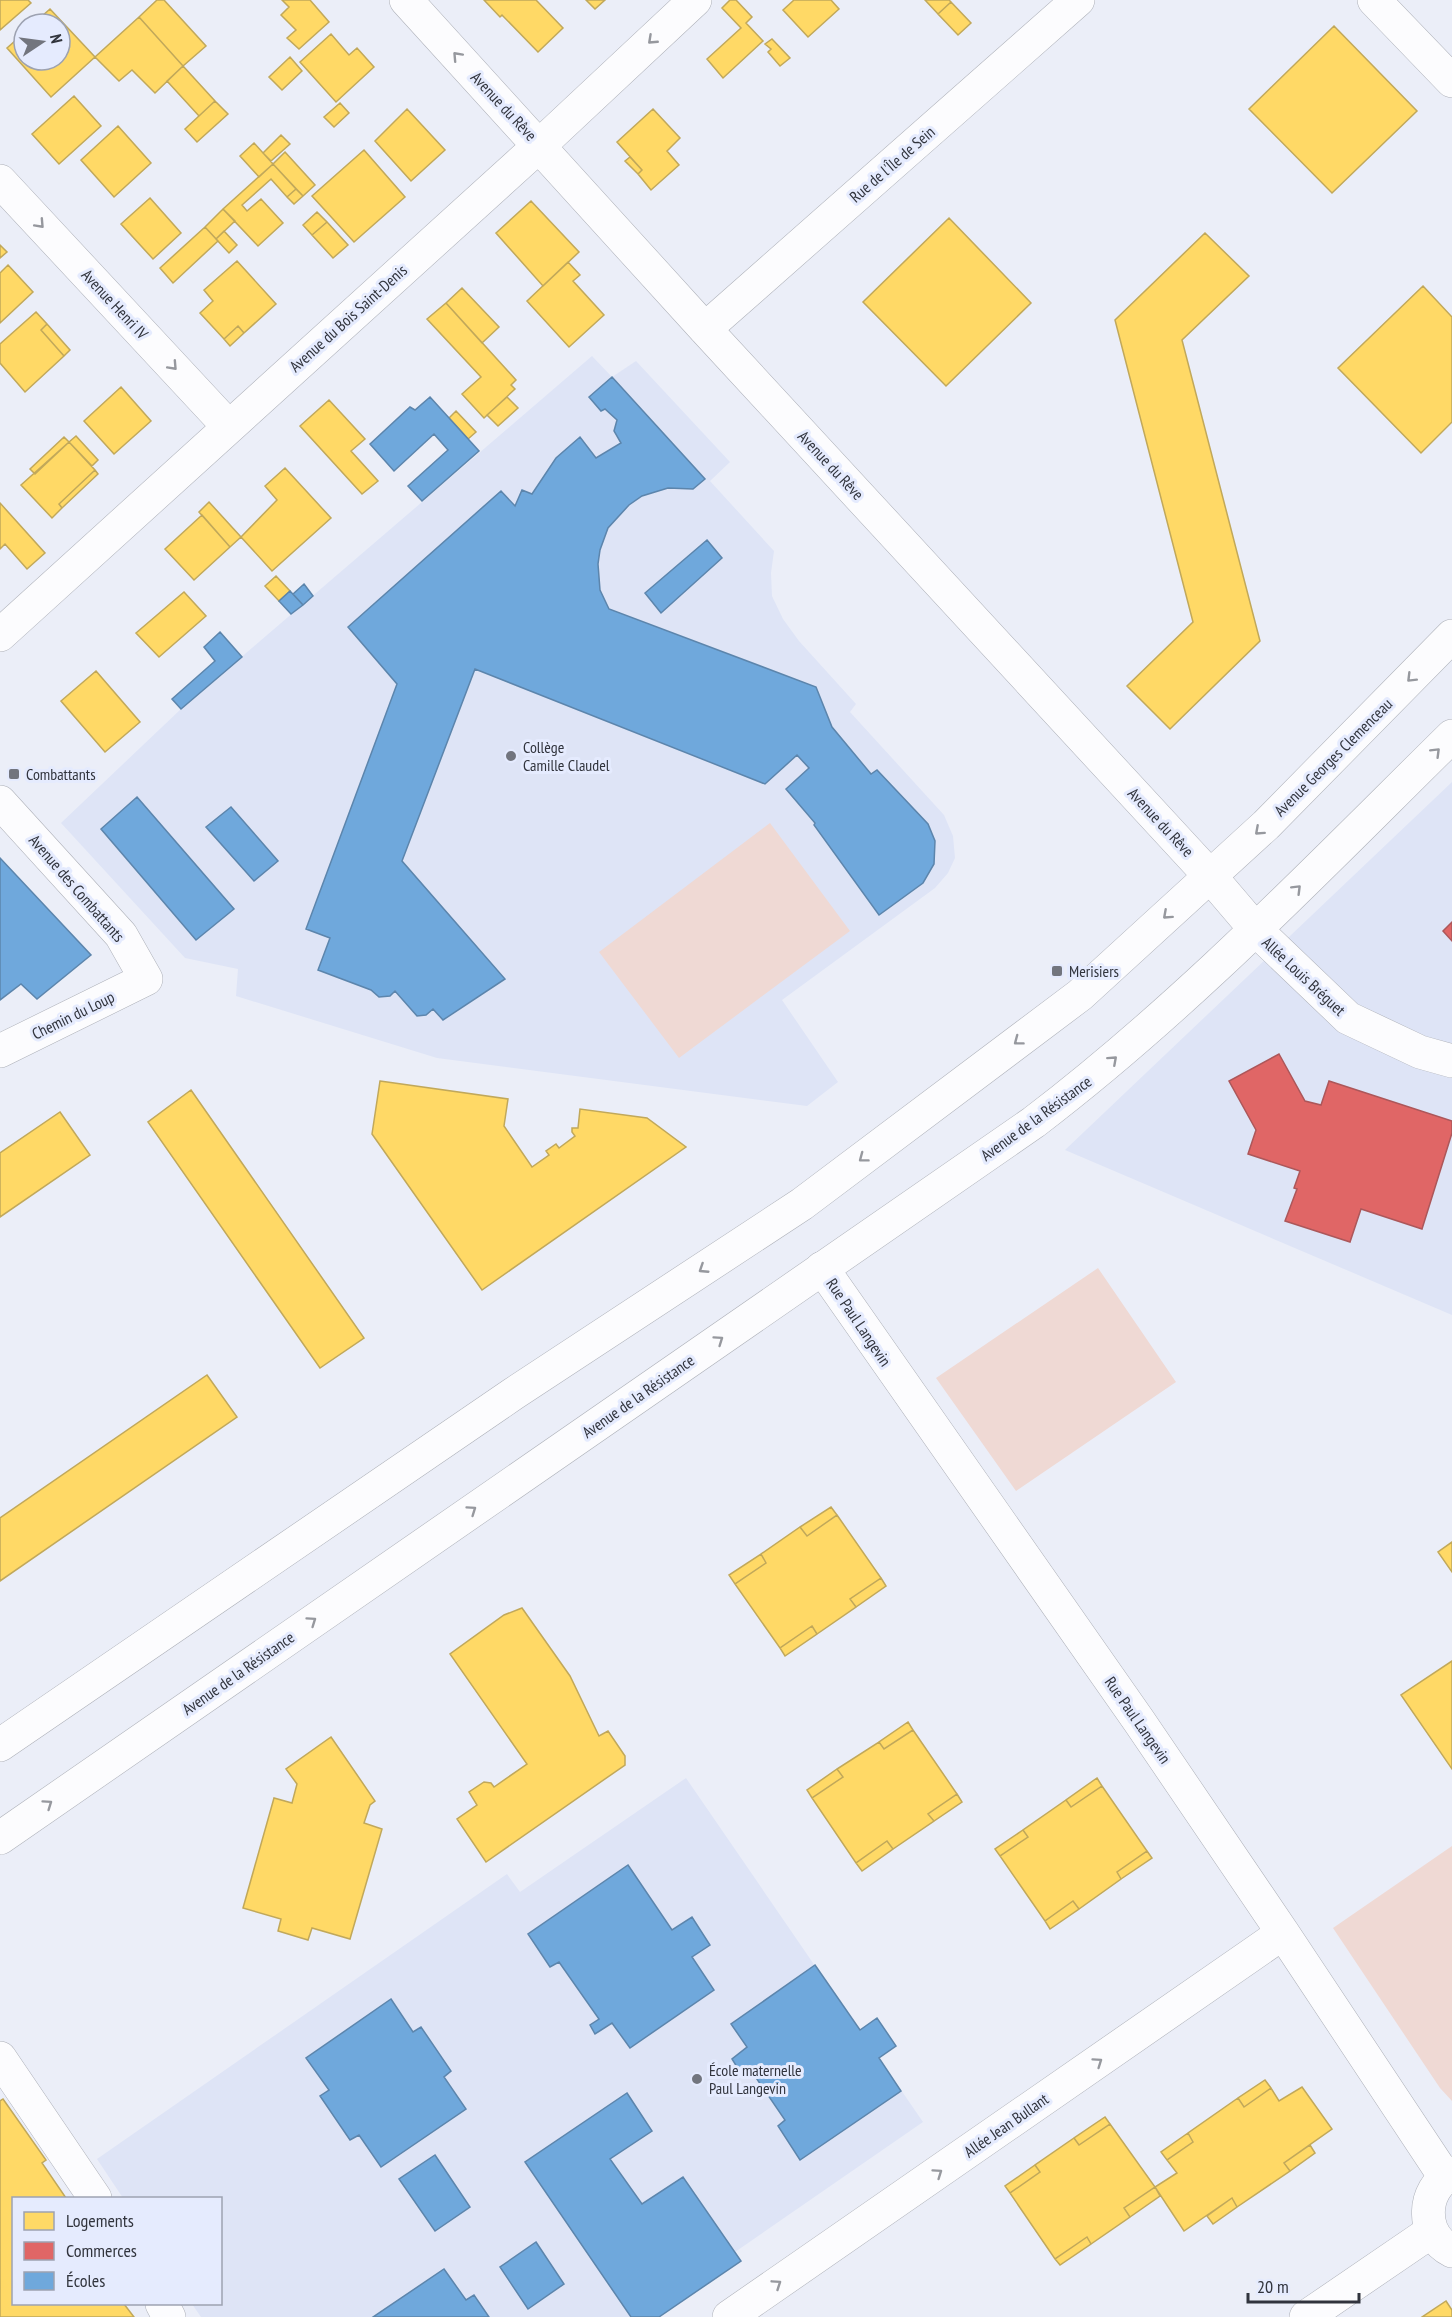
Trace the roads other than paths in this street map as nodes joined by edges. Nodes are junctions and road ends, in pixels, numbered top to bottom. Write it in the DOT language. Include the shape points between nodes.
graph roads {
  1 [pos="406,0"];
  2 [pos="695,0"];
  3 [pos="1078,0"];
  4 [pos="1374,0"];
  5 [pos="1452,81"];
  6 [pos="540,145"];
  7 [pos="0,181"];
  8 [pos="705,329"];
  9 [pos="230,427"];
  10 [pos="0,635"];
  11 [pos="1452,636"];
  12 [pos="1452,736"];
  13 [pos="0,802"];
  14 [pos="1210,876"];
  15 [pos="1256,930"];
  16 [pos="146,979"];
  17 [pos="0,1051"];
  18 [pos="1452,1061"];
  19 [pos="822,1268"];
  20 [pos="0,1745"];
  21 [pos="0,1838"];
  22 [pos="1283,1933"];
  23 [pos="0,2058"];
  24 [pos="1448,2175"];
  25 [pos="94,2197"];
  26 [pos="1442,2241"];
  27 [pos="729,2317"];
  28 [pos="1306,2317"];
  6 -- 1 [label="street, Avenue du Rêve, one-way"];
  2 -- 6 [label="street, Avenue du Bois Saint-Denis, one-way"];
  3 -- 8 [label="street, Rue de l'Île de Sein"];
  4 -- 5 [label="street"];
  6 -- 8 [label="street, Avenue du Rêve"];
  6 -- 9 [label="street, Avenue du Bois Saint-Denis"];
  7 -- 9 [label="street, Avenue Henri IV, one-way"];
  8 -- 14 [label="street, Avenue du Rêve"];
  9 -- 10 [label="street, Avenue du Bois Saint-Denis"];
  11 -- 14 [label="street, Avenue Georges Clemenceau, one-way" via="1266,825"];
  15 -- 12 [label="street, one-way"];
  13 -- 16 [label="street, Avenue des Combattants" via="121,935"];
  14 -- 15 [label="street, Avenue du Rêve"];
  14 -- 20 [label="street, one-way" via="1080,995 802,1204 518,1390"];
  15 -- 18 [label="street, Allée Louis Bréguet" via="1348,1018 1420,1053"];
  19 -- 15 [label="street, Avenue de la Résistance, one-way" via="1096,1075"];
  16 -- 17 [label="street, Chemin du Loup"];
  21 -- 19 [label="street, Avenue de la Résistance, one-way"];
  19 -- 22 [label="street, Rue Paul Langevin"];
  22 -- 24 [label="street, Rue Paul Langevin"];
  27 -- 22 [label="street, Allée Jean Bullant, one-way"];
  23 -- 25 [label="street"];
  24 -- 26 [label="street" via="1431,2196 1428,2208"];
  26 -- 28 [label="street"];
}
